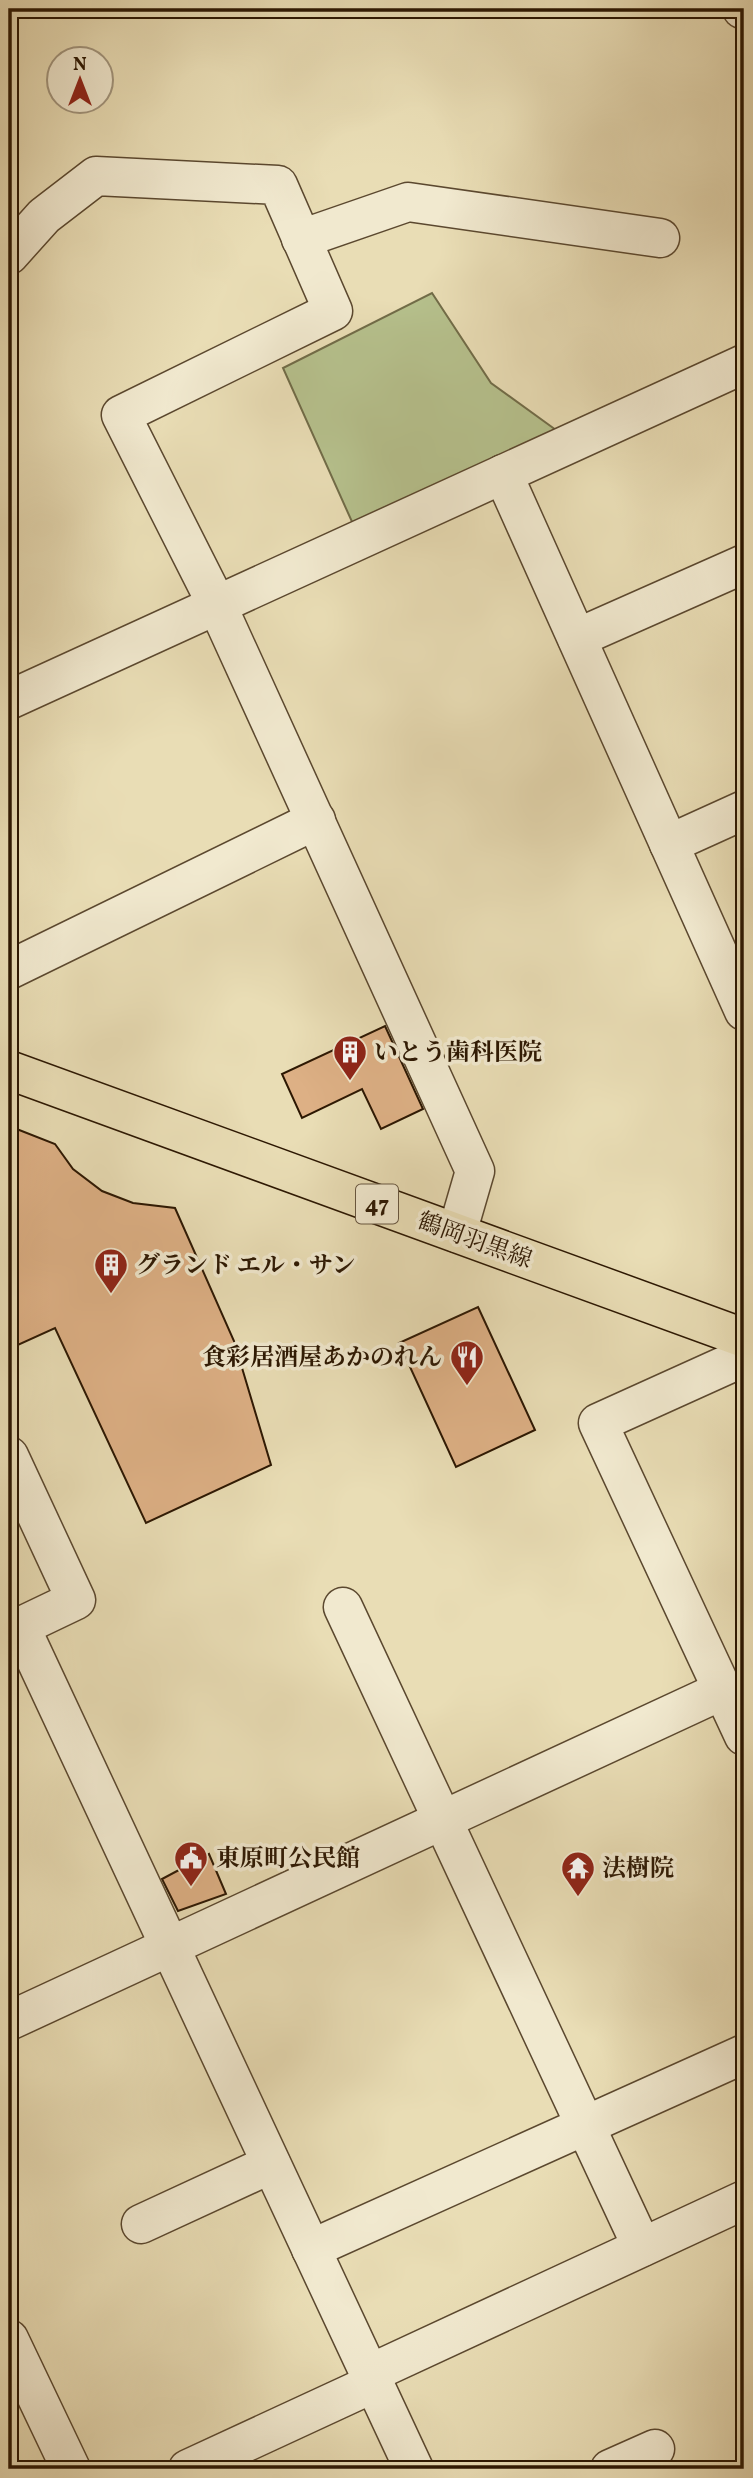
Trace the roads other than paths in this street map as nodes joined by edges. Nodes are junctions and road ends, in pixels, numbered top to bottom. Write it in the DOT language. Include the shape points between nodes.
graph roads {
  1 [pos="660,238"];
  2 [pos="301,239"];
  3 [pos="9,254"];
  4 [pos="744,364"];
  5 [pos="503,474"];
  6 [pos="744,564"];
  7 [pos="218,605"];
  8 [pos="577,638"];
  9 [pos="9,700"];
  10 [pos="744,810"];
  11 [pos="316,820"];
  12 [pos="669,844"];
  13 [pos="9,970"];
  14 [pos="744,1012"];
  15 [pos="9,1070"];
  16 [pos="457,1233"];
  17 [pos="744,1338"];
  18 [pos="744,1357"];
  19 [pos="9,1456"];
  20 [pos="343,1607"];
  21 [pos="15,1629"];
  22 [pos="723,1690"];
  23 [pos="744,1736"];
  24 [pos="442,1820"];
  25 [pos="170,1946"];
  26 [pos="9,2021"];
  27 [pos="744,2054"];
  28 [pos="585,2125"];
  29 [pos="271,2164"];
  30 [pos="744,2200"];
  31 [pos="141,2224"];
  32 [pos="642,2247"];
  33 [pos="311,2249"];
  34 [pos="9,2339"];
  35 [pos="371,2379"];
  36 [pos="654,2449"];
  37 [pos="71,2469"];
  38 [pos="188,2469"];
  39 [pos="414,2469"];
  40 [pos="610,2469"];
  1 -- 2 [label="street" via="408,202"];
  2 -- 3 [label="street" via="278,185 96,176 44,216"];
  2 -- 7 [label="street" via="334,311 121,415"];
  4 -- 5 [label="street"];
  5 -- 7 [label="street"];
  5 -- 8 [label="street"];
  6 -- 8 [label="street"];
  7 -- 9 [label="street"];
  7 -- 11 [label="street"];
  8 -- 12 [label="street"];
  10 -- 12 [label="street"];
  11 -- 13 [label="street"];
  11 -- 16 [label="street" via="475,1171"];
  12 -- 14 [label="street"];
  15 -- 16 [label="main road, 鶴岡羽黒線 / 47"];
  16 -- 17 [label="main road, 鶴岡羽黒線 / 47"];
  18 -- 22 [label="street" via="598,1423"];
  19 -- 21 [label="street" via="76,1600"];
  20 -- 24 [label="street"];
  21 -- 25 [label="street"];
  22 -- 23 [label="street"];
  22 -- 24 [label="street"];
  24 -- 25 [label="street"];
  24 -- 28 [label="street"];
  25 -- 26 [label="street"];
  25 -- 29 [label="street"];
  27 -- 28 [label="street"];
  28 -- 32 [label="street"];
  28 -- 33 [label="street"];
  29 -- 31 [label="street"];
  29 -- 33 [label="street"];
  30 -- 32 [label="street"];
  32 -- 35 [label="street"];
  33 -- 35 [label="street"];
  34 -- 37 [label="street"];
  35 -- 38 [label="street"];
  35 -- 39 [label="street"];
  36 -- 40 [label="street"];
}
